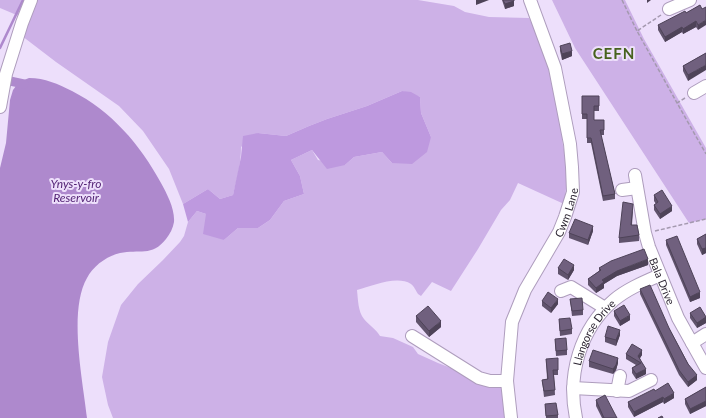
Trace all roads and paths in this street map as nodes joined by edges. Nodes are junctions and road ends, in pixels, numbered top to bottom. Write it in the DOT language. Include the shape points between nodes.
graph roads {
  1 [pos="31,0"];
  2 [pos="530,0"];
  3 [pos="622,0"];
  4 [pos="690,0"];
  5 [pos="669,9"];
  6 [pos="638,31"];
  7 [pos="5,61"];
  8 [pos="706,86"];
  9 [pos="694,93"];
  10 [pos="0,107"];
  11 [pos="706,154"];
  12 [pos="635,175"];
  13 [pos="637,188"];
  14 [pos="622,190"];
  15 [pos="706,218"];
  16 [pos="645,234"];
  17 [pos="660,275"];
  18 [pos="561,291"];
  19 [pos="605,308"];
  20 [pos="706,334"];
  21 [pos="412,336"];
  22 [pos="692,344"];
  23 [pos="706,368"];
  24 [pos="620,376"];
  25 [pos="651,380"];
  26 [pos="507,381"];
  27 [pos="573,388"];
  28 [pos="619,391"];
  29 [pos="512,418"];
  30 [pos="576,418"];
  1 -- 7 [label="street"];
  2 -- 26 [label="street, Cwm Lane" via="555,68 562,96 572,168 572,192 566,217 525,290 512,322"];
  3 -- 6 [label="path"];
  4 -- 5 [label="street"];
  5 -- 6 [label="path"];
  6 -- 11 [label="path"];
  7 -- 10 [label="street" via="5,80"];
  8 -- 9 [label="street"];
  12 -- 13 [label="street, Bala Drive"];
  13 -- 14 [label="street"];
  13 -- 16 [label="street, Bala Drive"];
  15 -- 16 [label="path"];
  16 -- 17 [label="street, Bala Drive"];
  17 -- 19 [label="street, Llangorse Drive" via="634,287"];
  17 -- 22 [label="street, Bala Drive"];
  18 -- 19 [label="street" via="571,287"];
  19 -- 27 [label="street, Llangorse Drive" via="588,332 574,366"];
  20 -- 22 [label="street"];
  21 -- 26 [label="street" via="479,378"];
  22 -- 23 [label="street, Bala Drive"];
  24 -- 28 [label="street"];
  25 -- 28 [label="street" via="629,391"];
  26 -- 29 [label="street, Cwm Lane"];
  27 -- 28 [label="street"];
  27 -- 30 [label="street, Llangorse Drive"];
}
